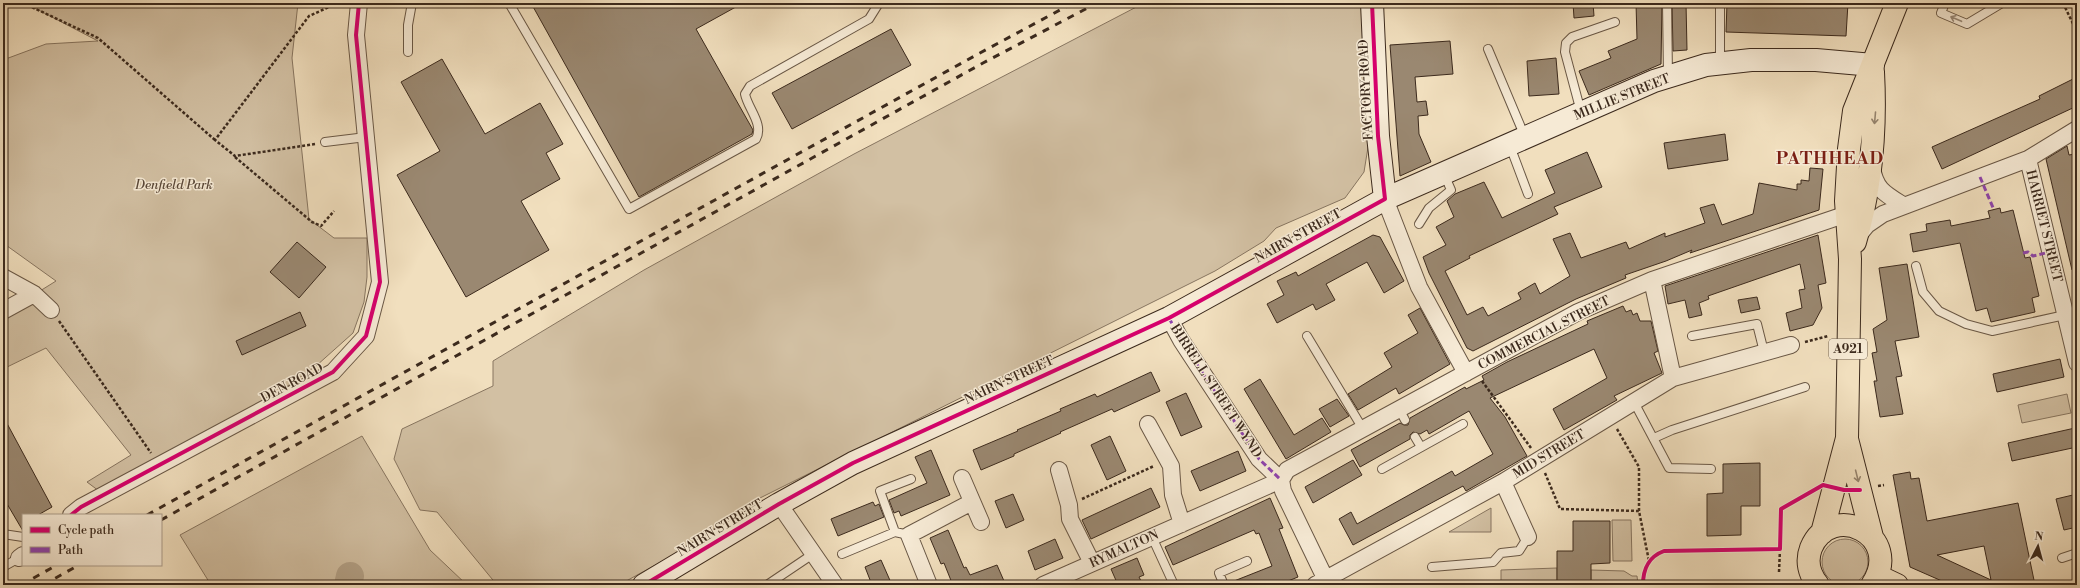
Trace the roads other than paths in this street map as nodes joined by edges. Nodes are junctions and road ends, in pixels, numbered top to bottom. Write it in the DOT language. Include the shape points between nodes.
graph roads {
  1 [pos="359,3"];
  2 [pos="412,3"];
  3 [pos="509,3"];
  4 [pos="879,3"];
  5 [pos="1372,3"];
  6 [pos="1667,3"];
  7 [pos="1720,3"];
  8 [pos="1897,3"];
  9 [pos="1945,3"];
  10 [pos="2002,3"];
  11 [pos="1615,22"];
  12 [pos="1488,49"];
  13 [pos="408,52"];
  14 [pos="1720,64"];
  15 [pos="1873,65"];
  16 [pos="1668,77"];
  17 [pos="1581,113"];
  18 [pos="2077,129"];
  19 [pos="366,137"];
  20 [pos="1517,141"];
  21 [pos="325,142"];
  22 [pos="1871,154"];
  23 [pos="2028,159"];
  24 [pos="1444,173"];
  25 [pos="1528,194"];
  26 [pos="1386,199"];
  27 [pos="1903,205"];
  28 [pos="1847,214"];
  29 [pos="1419,224"];
  30 [pos="1853,249"];
  31 [pos="1916,266"];
  32 [pos="3,277"];
  33 [pos="1652,280"];
  34 [pos="34,294"];
  35 [pos="51,310"];
  36 [pos="3,311"];
  37 [pos="2065,314"];
  38 [pos="1169,318"];
  39 [pos="1307,336"];
  40 [pos="1692,336"];
  41 [pos="1791,345"];
  42 [pos="1764,352"];
  43 [pos="2077,363"];
  44 [pos="1470,371"];
  45 [pos="1673,378"];
  46 [pos="1805,387"];
  47 [pos="1634,402"];
  48 [pos="1148,424"];
  49 [pos="1463,424"];
  50 [pos="1363,429"];
  51 [pos="1415,437"];
  52 [pos="1654,438"];
  53 [pos="1847,438"];
  54 [pos="1421,447"];
  55 [pos="1382,469"];
  56 [pos="1711,469"];
  57 [pos="1059,470"];
  58 [pos="962,478"];
  59 [pos="911,479"];
  60 [pos="1281,480"];
  61 [pos="1503,482"];
  62 [pos="972,502"];
  63 [pos="779,504"];
  64 [pos="72,514"];
  65 [pos="981,522"];
  66 [pos="1182,524"];
  67 [pos="1822,533"];
  68 [pos="3,534"];
  69 [pos="902,534"];
  70 [pos="22,537"];
  71 [pos="1152,537"];
  72 [pos="1528,537"];
  73 [pos="1872,537"];
  74 [pos="2077,553"];
  75 [pos="813,554"];
  76 [pos="842,554"];
  77 [pos="21,556"];
  78 [pos="2062,558"];
  79 [pos="1247,561"];
  80 [pos="1092,563"];
  81 [pos="3,567"];
  82 [pos="1432,567"];
  83 [pos="1883,582"];
  84 [pos="1323,583"];
  85 [pos="1812,583"];
  86 [pos="644,585"];
  87 [pos="767,585"];
  88 [pos="835,585"];
  89 [pos="929,585"];
  90 [pos="1043,585"];
  91 [pos="1174,585"];
  92 [pos="1224,585"];
  1 -- 19 [label="street, DEN ROAD" via="356,35"];
  2 -- 13 [label="lane" via="408,25"];
  3 -- 4 [label="lane" via="629,209 756,139 759,127 745,94 750,86 869,19"];
  5 -- 26 [label="main road, FACTORY ROAD" via="1378,136"];
  6 -- 16 [label="lane"];
  7 -- 14 [label="lane"];
  8 -- 15 [label="main road, A921"];
  10 -- 9 [label="lane, one-way" via="1967,24 1941,13"];
  11 -- 17 [label="lane" via="1572,37 1566,43 1565,52"];
  12 -- 20 [label="lane"];
  14 -- 15 [label="main road, MILLIE STREET" via="1751,60 1816,60"];
  14 -- 16 [label="main road, MILLIE STREET" via="1706,65"];
  15 -- 22 [label="main road, A921, one-way" via="1876,114"];
  15 -- 28 [label="main road, A921" via="1854,111 1849,149"];
  16 -- 17 [label="main road, MILLIE STREET"];
  17 -- 20 [label="main road, MILLIE STREET"];
  18 -- 23 [label="street"];
  19 -- 21 [label="lane"];
  19 -- 64 [label="street, DEN ROAD" via="380,282 366,336 333,372"];
  20 -- 24 [label="main road, MILLIE STREET"];
  20 -- 25 [label="lane"];
  22 -- 27 [label="street" via="1874,178 1884,193"];
  22 -- 30 [label="main road, A921" via="1865,202"];
  23 -- 27 [label="street"];
  23 -- 37 [label="street, HARRIET STREET"];
  24 -- 26 [label="main road, MILLIE STREET"];
  24 -- 29 [label="lane" via="1451,190 1429,208"];
  26 -- 38 [label="main road, NAIRN STREET"];
  26 -- 44 [label="street, FACTORY ROAD" via="1419,287"];
  27 -- 30 [label="street" via="1867,225"];
  28 -- 30 [label="main road, A921"];
  28 -- 33 [label="street, COMMERCIAL STREET"];
  30 -- 53 [label="main road, A921"];
  31 -- 37 [label="lane" via="1923,292 1939,310 1966,324 1992,331"];
  32 -- 34 [label="street"];
  33 -- 44 [label="street, COMMERCIAL STREET" via="1578,312"];
  33 -- 45 [label="street"];
  34 -- 35 [label="street"];
  34 -- 36 [label="street"];
  37 -- 43 [label="street, HARRIET STREET"];
  38 -- 60 [label="street, BIRRELL STREET WYND" via="1259,459"];
  38 -- 63 [label="main road, NAIRN STREET" via="853,463"];
  39 -- 50 [label="lane"];
  40 -- 42 [label="lane" via="1757,324"];
  41 -- 42 [label="street, MID STREET"];
  42 -- 45 [label="street, MID STREET"];
  44 -- 50 [label="street, COMMERCIAL STREET" via="1402,415"];
  45 -- 47 [label="street, MID STREET"];
  46 -- 52 [label="lane"];
  47 -- 52 [label="lane"];
  47 -- 61 [label="street, MID STREET"];
  48 -- 66 [label="street" via="1171,466 1173,495"];
  49 -- 54 [label="lane"];
  50 -- 60 [label="street, COMMERCIAL STREET" via="1287,470"];
  51 -- 54 [label="lane"];
  52 -- 56 [label="lane" via="1669,468"];
  53 -- 67 [label="main road, A921"];
  53 -- 73 [label="main road, A921, one-way"];
  54 -- 55 [label="lane"];
  57 -- 80 [label="street" via="1069,505 1070,519"];
  58 -- 62 [label="street"];
  59 -- 69 [label="lane" via="880,492"];
  60 -- 66 [label="street, RYMALTON"];
  60 -- 84 [label="street" via="1283,492"];
  61 -- 72 [label="street"];
  61 -- 84 [label="street, MID STREET"];
  62 -- 65 [label="street"];
  62 -- 69 [label="street"];
  63 -- 75 [label="street"];
  63 -- 86 [label="main road, NAIRN STREET"];
  66 -- 71 [label="street, RYMALTON"];
  67 -- 73 [label="main road" via="1842,525 1864,530"];
  67 -- 85 [label="main road, A921" via="1814,542 1809,554"];
  68 -- 70 [label="lane"];
  69 -- 76 [label="lane"];
  69 -- 89 [label="street"];
  71 -- 80 [label="street, RYMALTON"];
  71 -- 91 [label="lane"];
  72 -- 82 [label="lane" via="1519,551 1501,553 1493,562"];
  73 -- 83 [label="main road, A921" via="1881,556"];
  74 -- 78 [label="lane"];
  75 -- 87 [label="lane"];
  75 -- 88 [label="street"];
  77 -- 81 [label="lane"];
  79 -- 92 [label="lane" via="1219,573"];
  80 -- 90 [label="street, RYMALTON"];
}
